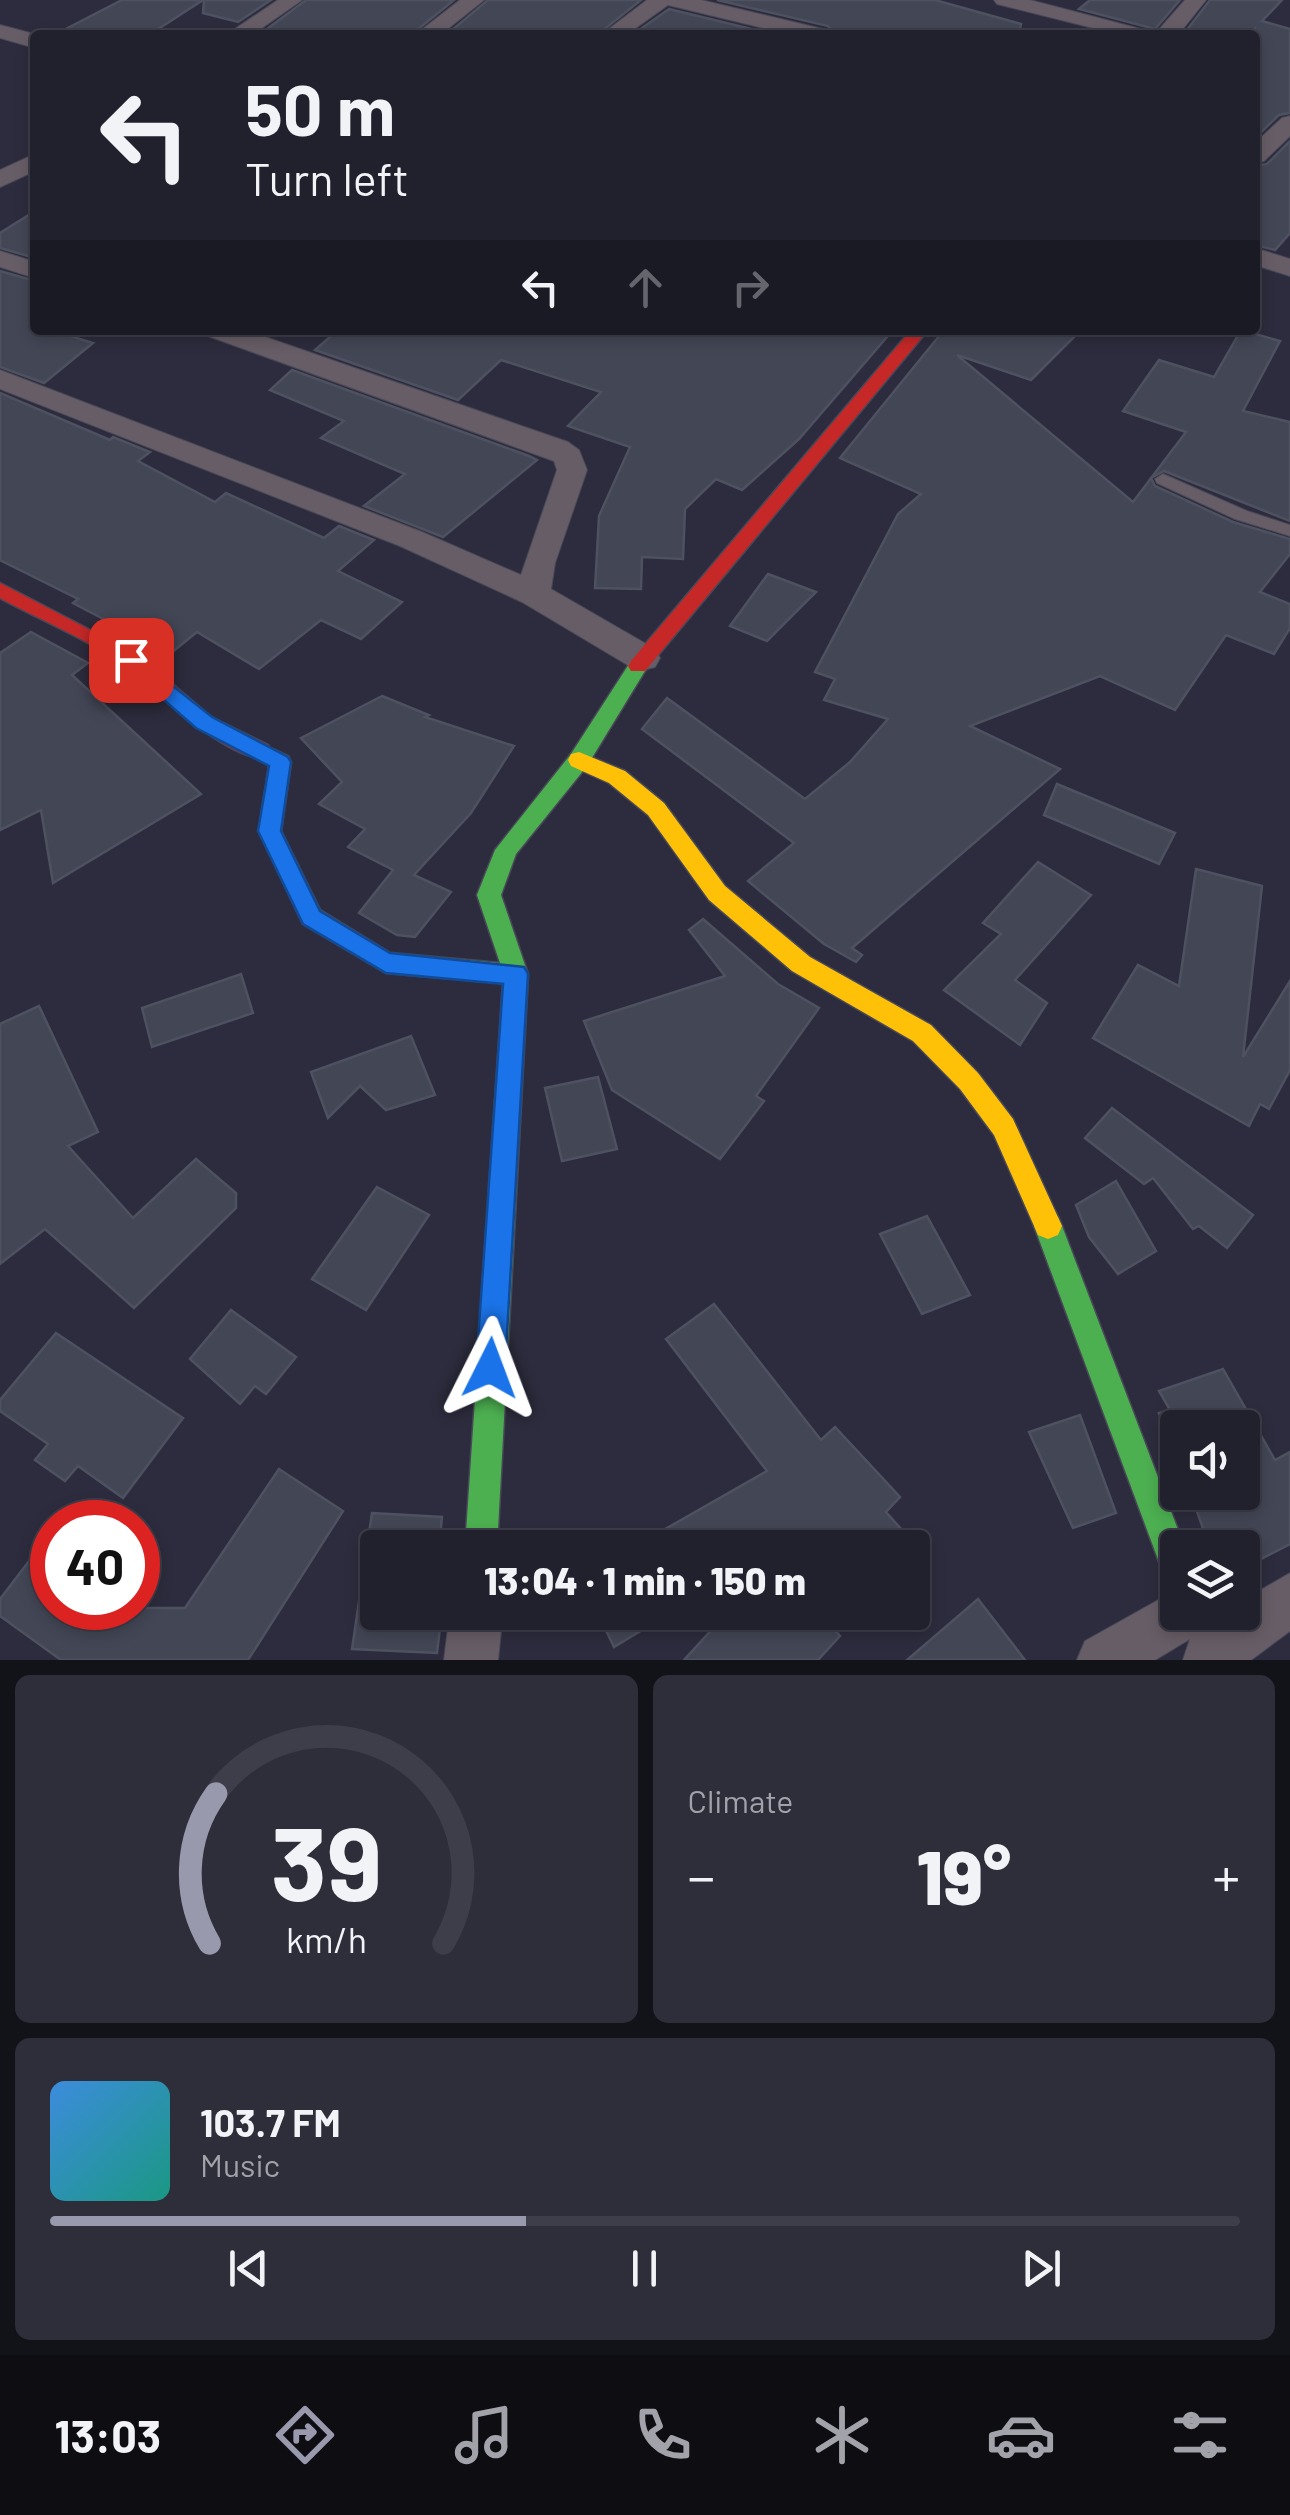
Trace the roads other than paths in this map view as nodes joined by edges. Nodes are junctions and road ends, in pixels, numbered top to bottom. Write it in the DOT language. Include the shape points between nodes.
graph roads {
  1 [pos="292,0"];
  2 [pos="474,0"];
  3 [pos="661,0"];
  4 [pos="675,0"];
  5 [pos="1004,0"];
  6 [pos="1196,0"];
  7 [pos="245,30"];
  8 [pos="433,30"];
  9 [pos="619,30"];
  10 [pos="798,30"];
  11 [pos="1127,30"];
  12 [pos="1170,30"];
  13 [pos="0,31"];
  14 [pos="30,39"];
  15 [pos="1290,123"];
  16 [pos="1260,151"];
  17 [pos="30,164"];
  18 [pos="0,180"];
  19 [pos="1260,258"];
  20 [pos="0,259"];
  21 [pos="30,268"];
  22 [pos="1290,268"];
  23 [pos="232,335"];
  24 [pos="916,335"];
  25 [pos="0,379"];
  26 [pos="1163,479"];
  27 [pos="1290,531"];
  28 [pos="0,590"];
  29 [pos="534,594"];
  30 [pos="643,658"];
  31 [pos="579,760"];
  32 [pos="516,974"];
  33 [pos="482,1530"];
  34 [pos="1163,1530"];
  35 [pos="1290,1599"];
  36 [pos="475,1630"];
  37 [pos="1201,1636"];
  38 [pos="472,1660"];
  39 [pos="1104,1660"];
  1 -- 7 [label="street"];
  2 -- 8 [label="street"];
  3 -- 9 [label="street"];
  4 -- 10 [label="street"];
  5 -- 11 [label="street"];
  6 -- 12 [label="street"];
  13 -- 14 [label="street"];
  15 -- 16 [label="street"];
  17 -- 18 [label="street"];
  19 -- 22 [label="street"];
  20 -- 21 [label="street"];
  23 -- 29 [label="street" via="568,458 572,470"];
  24 -- 30 [label="street"];
  25 -- 29 [label="street" via="411,539"];
  26 -- 27 [label="lane"];
  28 -- 32 [label="street" via="131,660 204,722 280,762 270,831 311,918 386,963"];
  29 -- 30 [label="street"];
  30 -- 31 [label="street"];
  31 -- 32 [label="street" via="506,850 489,895"];
  31 -- 34 [label="street" via="617,777 656,808 717,893 801,964 922,1033 1004,1127"];
  32 -- 33 [label="street"];
  35 -- 37 [label="street"];
  36 -- 38 [label="street"];
  37 -- 39 [label="street"];
}
